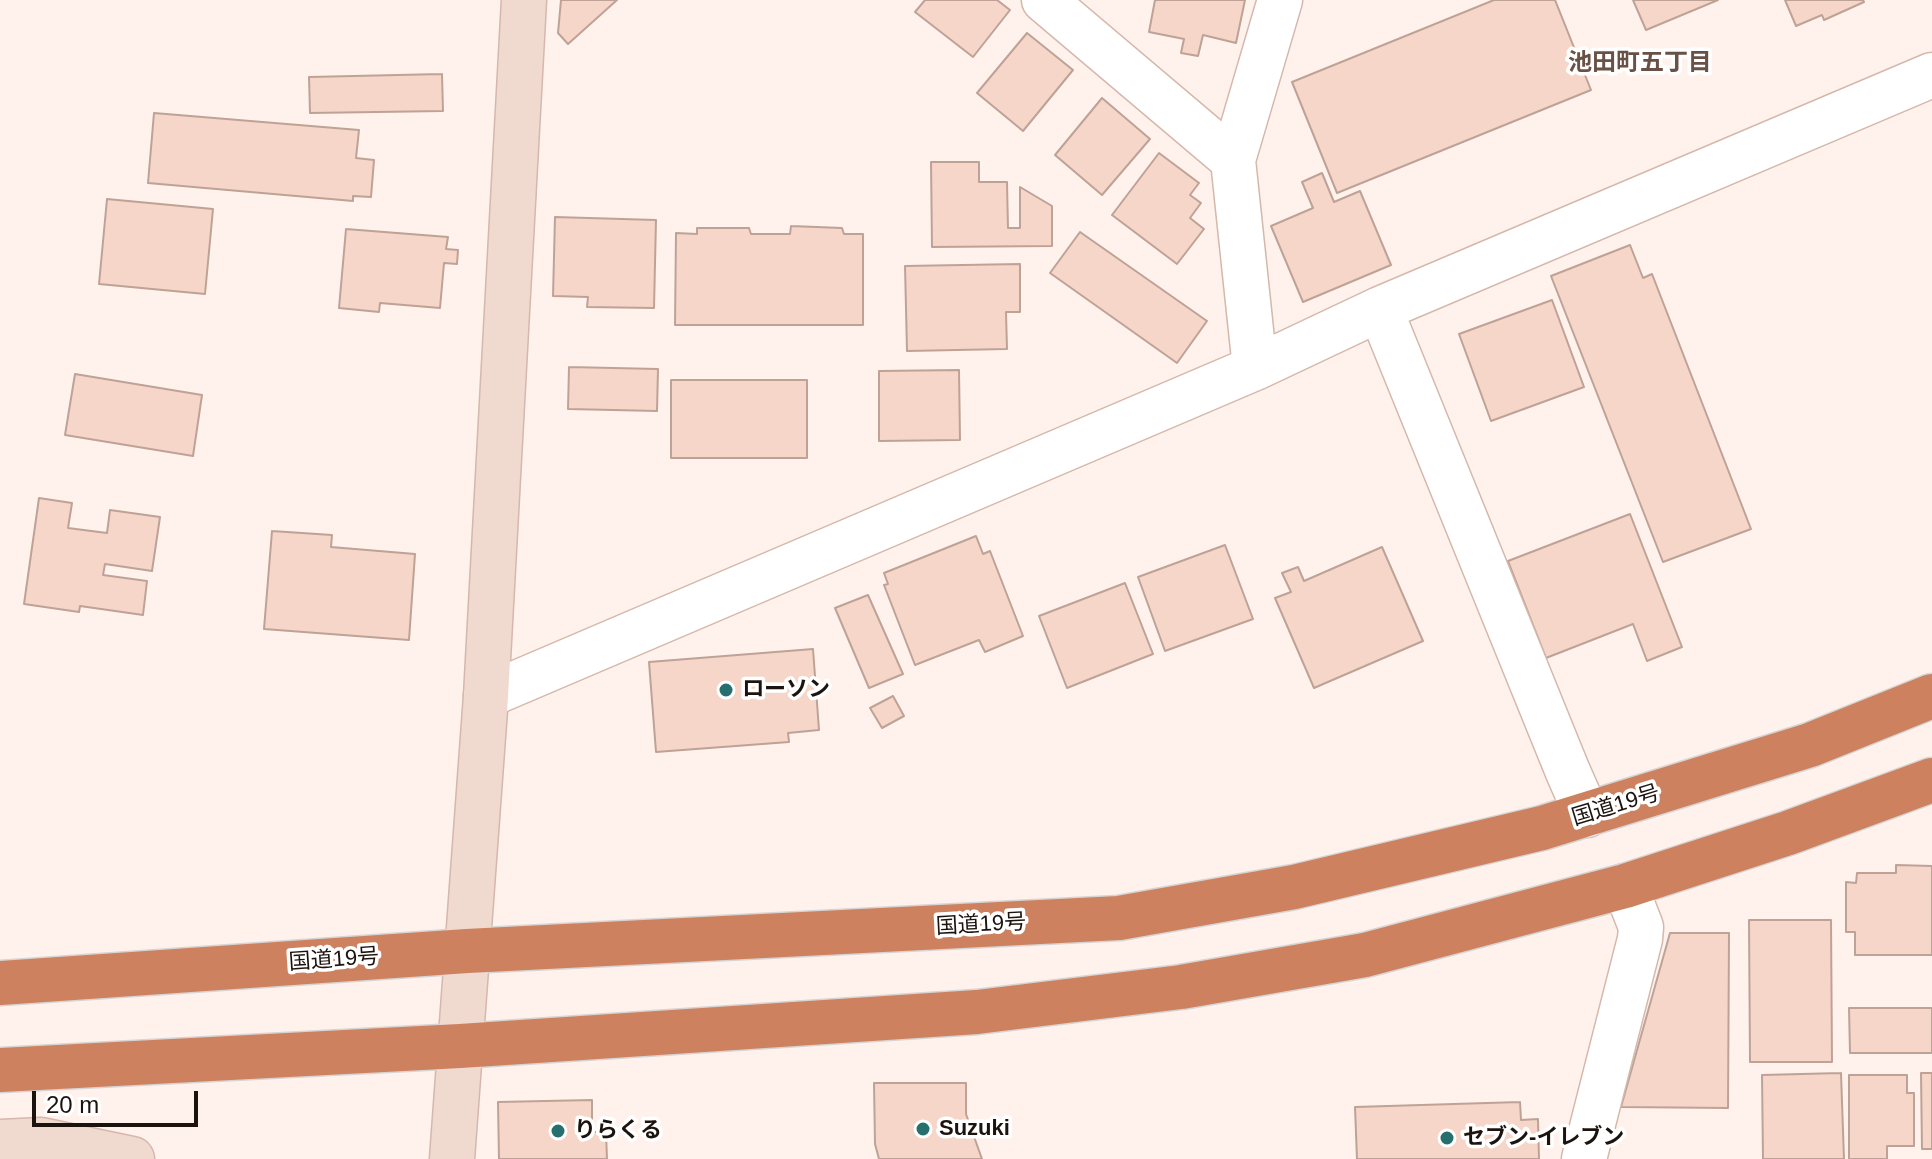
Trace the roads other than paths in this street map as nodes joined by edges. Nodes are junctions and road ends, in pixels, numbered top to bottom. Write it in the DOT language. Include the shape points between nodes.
graph roads {
  1 [pos="524,0"];
  2 [pos="1044,0"];
  3 [pos="1280,0"];
  4 [pos="1932,75"];
  5 [pos="1233,160"];
  6 [pos="1380,309"];
  7 [pos="1255,368"];
  8 [pos="486,696"];
  9 [pos="1932,696"];
  10 [pos="1932,780"];
  11 [pos="1587,815"];
  12 [pos="1625,886"];
  13 [pos="467,951"];
  14 [pos="0,983"];
  15 [pos="460,1046"];
  16 [pos="0,1070"];
  17 [pos="0,1142"];
  18 [pos="132,1159"];
  19 [pos="452,1159"];
  20 [pos="1584,1159"];
  1 -- 8 [label="street"];
  2 -- 5 [label="street"];
  3 -- 5 [label="street"];
  4 -- 6 [label="street"];
  5 -- 7 [label="street"];
  6 -- 7 [label="street"];
  6 -- 11 [label="street"];
  7 -- 8 [label="street"];
  8 -- 13 [label="street"];
  9 -- 11 [label="highway, 国道19号" via="1810,745"];
  10 -- 12 [label="highway"];
  11 -- 13 [label="highway, 国道19号" via="1294,887 1119,918"];
  12 -- 15 [label="highway" via="1365,955 1181,987 977,1012"];
  12 -- 20 [label="street" via="1641,927 1640,939"];
  13 -- 14 [label="highway, 国道19号"];
  13 -- 15 [label="street"];
  15 -- 16 [label="highway"];
  15 -- 19 [label="street"];
  17 -- 18 [label="street" via="41,1140"];
}
